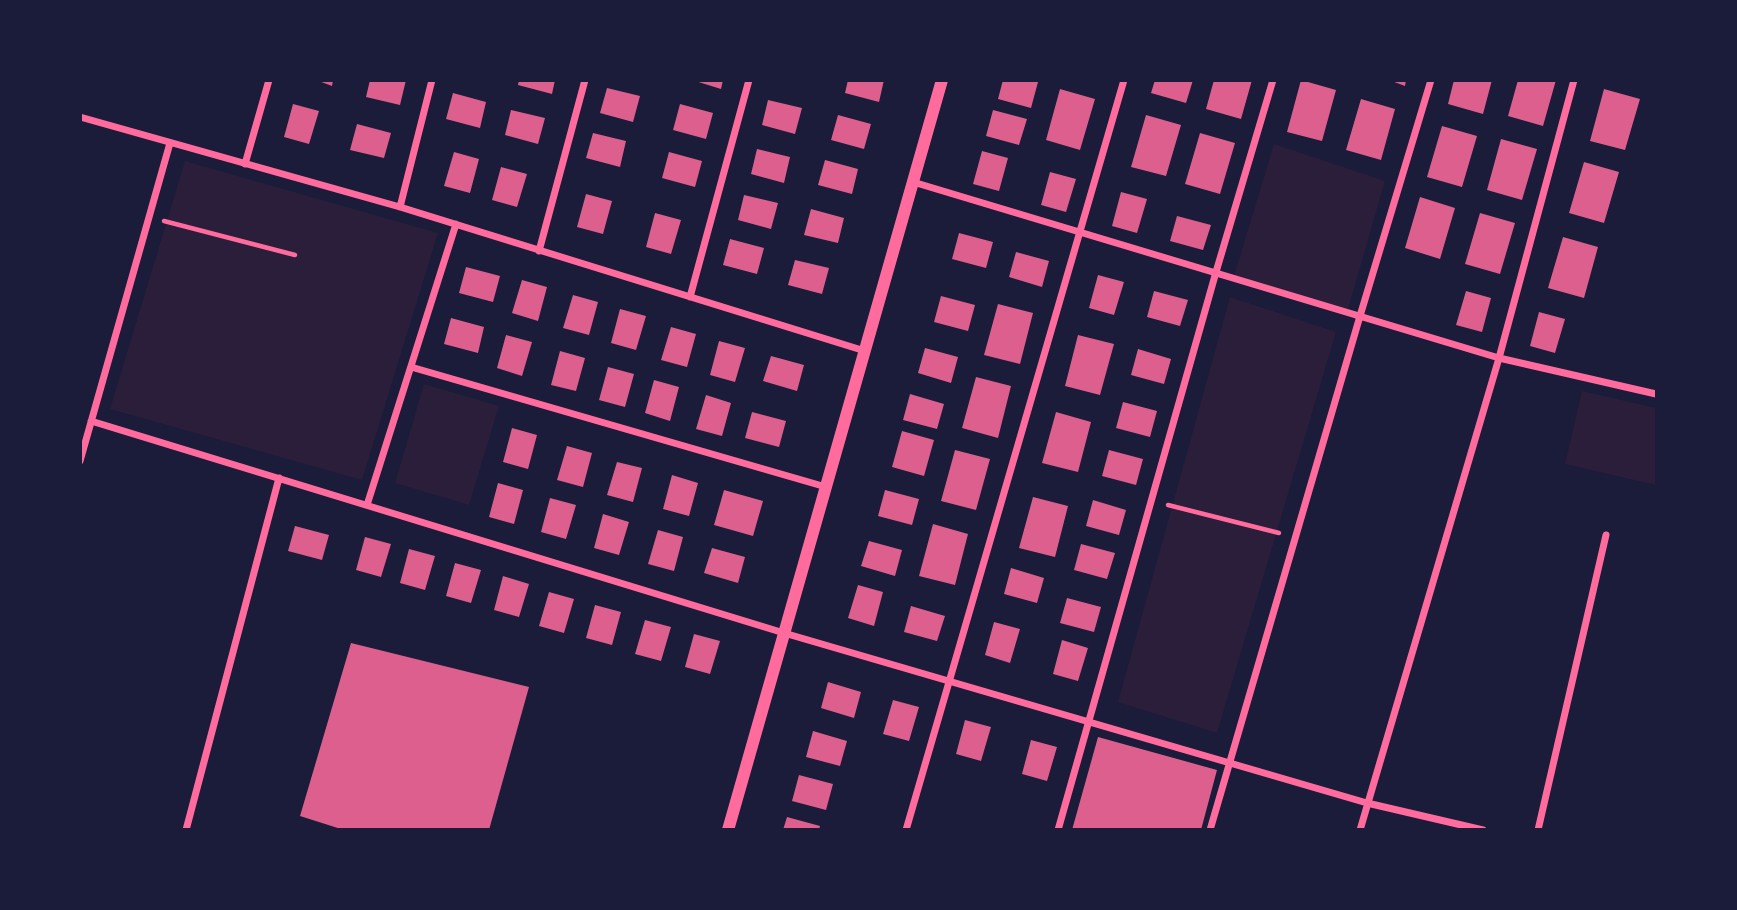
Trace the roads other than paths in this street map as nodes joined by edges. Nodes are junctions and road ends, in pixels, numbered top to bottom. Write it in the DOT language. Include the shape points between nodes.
graph roads {
  1 [pos="269,80"];
  2 [pos="432,80"];
  3 [pos="585,80"];
  4 [pos="749,80"];
  5 [pos="942,80"];
  6 [pos="1124,80"];
  7 [pos="1273,80"];
  8 [pos="1431,80"];
  9 [pos="1574,80"];
  10 [pos="80,117"];
  11 [pos="170,143"];
  12 [pos="245,164"];
  13 [pos="914,182"];
  14 [pos="400,207"];
  15 [pos="456,224"];
  16 [pos="1080,231"];
  17 [pos="538,251"];
  18 [pos="1216,272"];
  19 [pos="690,297"];
  20 [pos="1360,316"];
  21 [pos="865,351"];
  22 [pos="1499,358"];
  23 [pos="411,367"];
  24 [pos="1657,394"];
  25 [pos="91,421"];
  26 [pos="80,461"];
  27 [pos="278,478"];
  28 [pos="826,487"];
  29 [pos="367,505"];
  30 [pos="1606,535"];
  31 [pos="784,633"];
  32 [pos="949,681"];
  33 [pos="1088,721"];
  34 [pos="1228,762"];
  35 [pos="1367,803"];
  36 [pos="186,830"];
  37 [pos="728,830"];
  38 [pos="906,830"];
  39 [pos="1058,830"];
  40 [pos="1210,830"];
  41 [pos="1360,830"];
  42 [pos="1483,830"];
  43 [pos="1538,830"];
  1 -- 12 [label="street"];
  2 -- 14 [label="street"];
  3 -- 17 [label="street"];
  4 -- 19 [label="street"];
  5 -- 13 [label="street"];
  6 -- 16 [label="street"];
  7 -- 18 [label="street"];
  8 -- 20 [label="street"];
  9 -- 22 [label="street"];
  10 -- 11 [label="street"];
  11 -- 12 [label="street"];
  11 -- 25 [label="street"];
  12 -- 14 [label="street"];
  13 -- 16 [label="street"];
  13 -- 21 [label="street"];
  14 -- 15 [label="street"];
  15 -- 17 [label="street"];
  15 -- 23 [label="street"];
  16 -- 18 [label="street"];
  16 -- 32 [label="street"];
  17 -- 19 [label="street"];
  18 -- 20 [label="street"];
  18 -- 33 [label="street"];
  19 -- 21 [label="street"];
  20 -- 22 [label="street"];
  20 -- 34 [label="street"];
  21 -- 28 [label="street"];
  22 -- 24 [label="street"];
  22 -- 35 [label="street"];
  23 -- 28 [label="street"];
  23 -- 29 [label="street"];
  25 -- 26 [label="street"];
  25 -- 27 [label="street"];
  27 -- 29 [label="street"];
  27 -- 36 [label="street"];
  28 -- 31 [label="street"];
  29 -- 31 [label="street"];
  30 -- 43 [label="street"];
  31 -- 32 [label="street"];
  31 -- 37 [label="street"];
  32 -- 33 [label="street"];
  32 -- 38 [label="street"];
  33 -- 34 [label="street"];
  33 -- 39 [label="street"];
  34 -- 35 [label="street"];
  34 -- 40 [label="street"];
  35 -- 41 [label="street"];
  35 -- 42 [label="street"];
}
